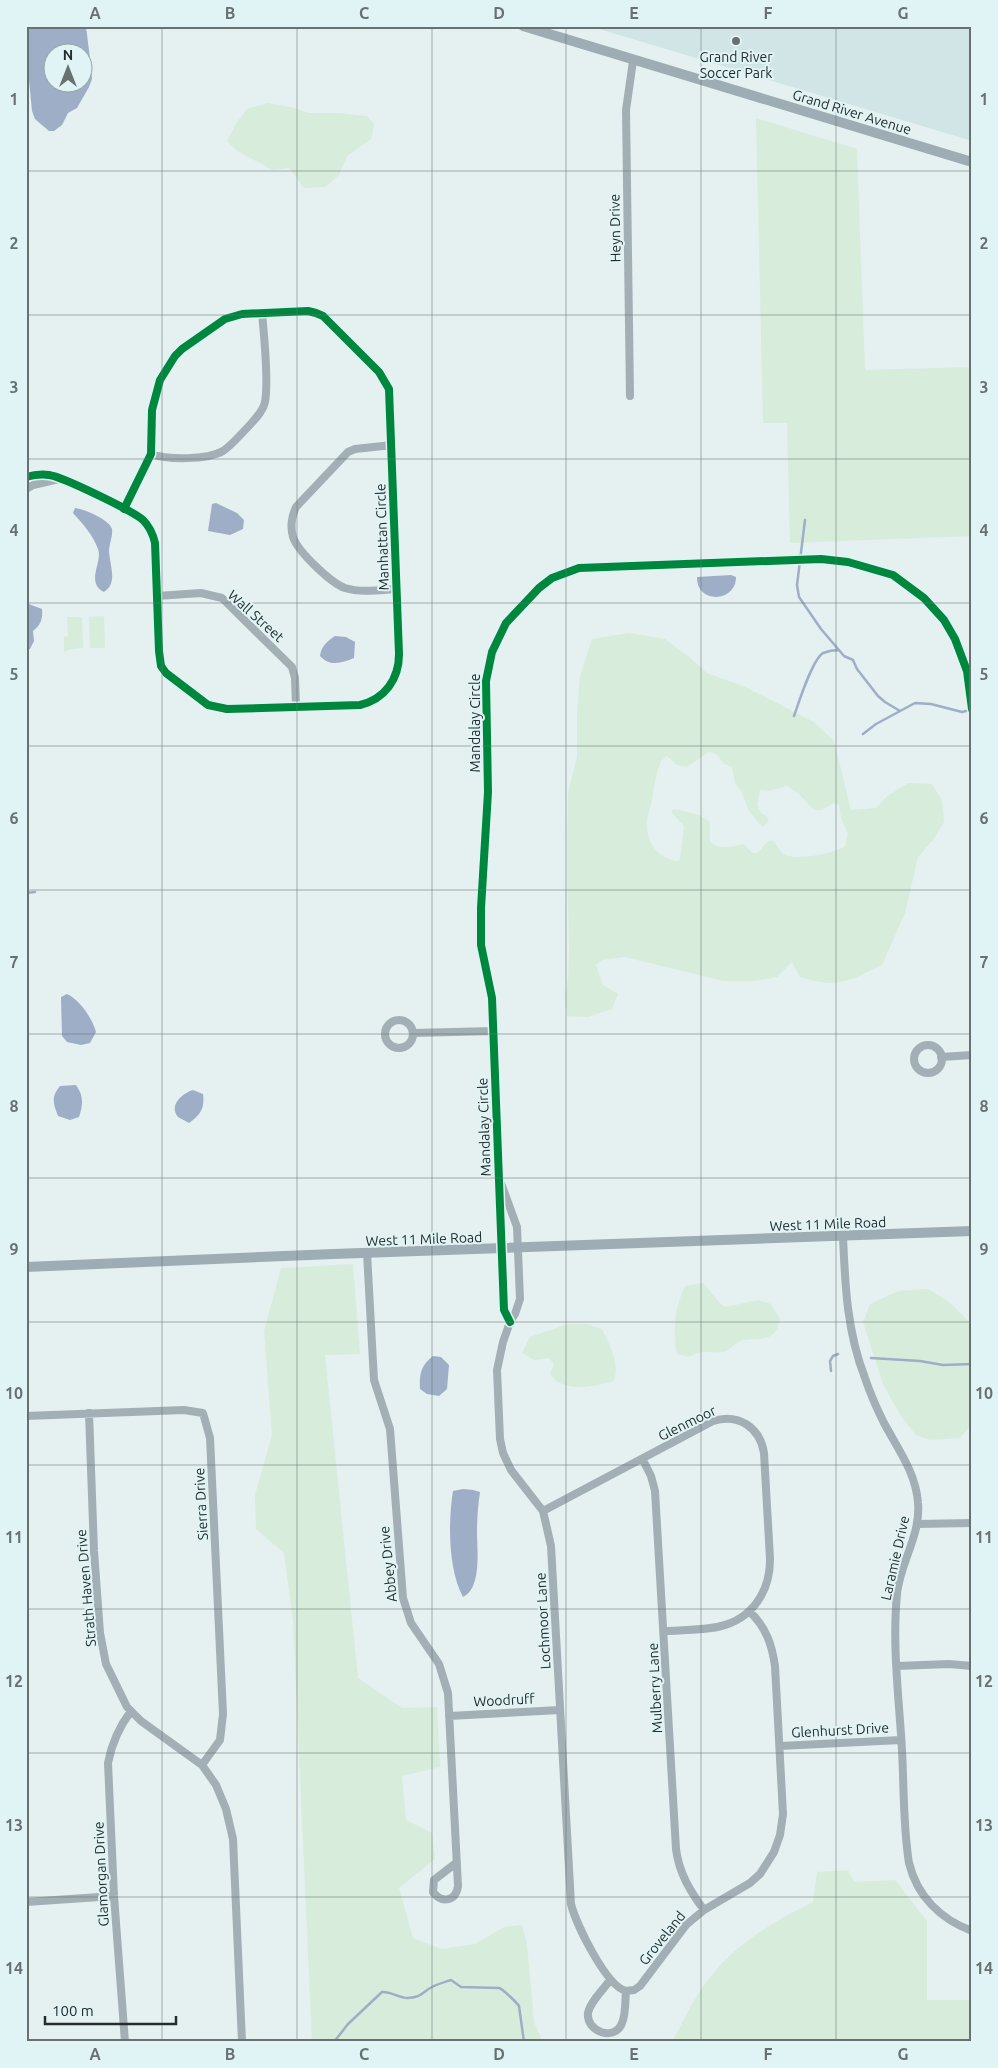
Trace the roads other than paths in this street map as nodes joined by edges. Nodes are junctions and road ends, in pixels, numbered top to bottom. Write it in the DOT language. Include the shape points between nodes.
graph roads {
  1 [pos="523,26"];
  2 [pos="633,61"];
  3 [pos="972,162"];
  4 [pos="262,313"];
  5 [pos="630,396"];
  6 [pos="392,445"];
  7 [pos="151,454"];
  8 [pos="26,477"];
  9 [pos="61,478"];
  10 [pos="26,489"];
  11 [pos="124,509"];
  12 [pos="396,589"];
  13 [pos="158,596"];
  14 [pos="296,706"];
  15 [pos="972,709"];
  16 [pos="493,1031"];
  17 [pos="413,1033"];
  18 [pos="972,1055"];
  19 [pos="941,1057"];
  20 [pos="499,1177"];
  21 [pos="972,1231"];
  22 [pos="843,1236"];
  23 [pos="518,1248"];
  24 [pos="502,1249"];
  25 [pos="367,1253"];
  26 [pos="26,1267"];
  27 [pos="510,1322"];
  28 [pos="88,1413"];
  29 [pos="26,1416"];
  30 [pos="644,1460"];
  31 [pos="543,1511"];
  32 [pos="972,1523"];
  33 [pos="917,1524"];
  34 [pos="750,1612"];
  35 [pos="665,1631"];
  36 [pos="897,1666"];
  37 [pos="972,1666"];
  38 [pos="560,1710"];
  39 [pos="131,1711"];
  40 [pos="449,1716"];
  41 [pos="901,1740"];
  42 [pos="780,1746"];
  43 [pos="202,1765"];
  44 [pos="456,1863"];
  45 [pos="114,1896"];
  46 [pos="26,1902"];
  47 [pos="704,1910"];
  48 [pos="972,1931"];
  49 [pos="610,1980"];
  50 [pos="626,1991"];
  51 [pos="125,2042"];
  52 [pos="242,2042"];
  1 -- 2 [label="street, Grand River Avenue"];
  2 -- 3 [label="street, Grand River Avenue"];
  2 -- 5 [label="street, Heyn Drive" via="626,110"];
  4 -- 6 [label="street, Manhattan Circle" via="308,311 324,316 386,382 390,396"];
  4 -- 7 [label="street, Manhattan Circle" via="242,314 225,320 175,356 156,389"];
  4 -- 7 [label="street" via="266,387 265,402 259,415 233,442 213,455 161,458"];
  6 -- 12 [label="street, Manhattan Circle"];
  6 -- 12 [label="street" via="355,448 348,452 296,507 292,525 299,547 337,585 359,590"];
  7 -- 11 [label="street, Manhattan Circle"];
  8 -- 9 [label="street" via="49,475"];
  9 -- 10 [label="street"];
  9 -- 11 [label="street"];
  11 -- 13 [label="street, Manhattan Circle" via="143,520 153,534"];
  12 -- 14 [label="street, Manhattan Circle" via="399,664 393,682 369,703"];
  13 -- 14 [label="street, Wall Street" via="201,594 222,598 292,666 296,678"];
  13 -- 14 [label="street, Manhattan Circle" via="162,666 199,700 208,706 226,709"];
  15 -- 16 [label="street, Mandalay Circle" via="967,671 956,639 924,598 893,575 848,562 821,559 594,566 552,578 506,623 492,652 486,680 488,792 481,945 492,998"];
  16 -- 17 [label="street"];
  16 -- 20 [label="street, Mandalay Circle"];
  18 -- 19 [label="street"];
  20 -- 23 [label="street, Lochmoor Lane" via="515,1220"];
  20 -- 24 [label="street, Mandalay Circle"];
  21 -- 22 [label="street, West 11 Mile Road"];
  22 -- 23 [label="street, West 11 Mile Road"];
  22 -- 33 [label="street, Laramie Drive" via="850,1328 865,1379 914,1480"];
  23 -- 24 [label="street, West 11 Mile Road"];
  23 -- 27 [label="street, Lochmoor Lane" via="520,1302"];
  24 -- 25 [label="street, West 11 Mile Road"];
  24 -- 27 [label="street, Mandalay Circle" via="504,1310"];
  25 -- 26 [label="street, West 11 Mile Road"];
  25 -- 40 [label="street, Abbey Drive" via="374,1380 391,1435 403,1598 411,1623 441,1669 448,1693"];
  27 -- 31 [label="street, Lochmoor Lane" via="497,1370 501,1445 511,1470"];
  28 -- 29 [label="street, Sierra Drive"];
  28 -- 39 [label="street, Strath Haven Drive" via="100,1634 106,1664"];
  28 -- 43 [label="street, Sierra Drive" via="184,1410 203,1413 206,1422 210,1438 223,1714 220,1740"];
  30 -- 31 [label="street, Glenmoor"];
  30 -- 34 [label="street, Glenmoor" via="722,1418 739,1420 756,1431 764,1453 770,1566 766,1587"];
  30 -- 35 [label="street, Mulberry Lane" via="655,1491"];
  31 -- 38 [label="street, Lochmoor Lane" via="551,1546"];
  32 -- 33 [label="street"];
  33 -- 36 [label="street, Laramie Drive" via="897,1591"];
  34 -- 35 [label="street, Glenmoor" via="728,1625"];
  34 -- 42 [label="street" via="763,1627 772,1649"];
  35 -- 47 [label="street, Mulberry Lane" via="677,1856 688,1888"];
  36 -- 37 [label="street"];
  36 -- 41 [label="street, Laramie Drive"];
  38 -- 40 [label="street, Woodruff"];
  38 -- 49 [label="street, Lochmoor Lane" via="571,1904 580,1929"];
  39 -- 43 [label="street, Strath Haven Drive"];
  39 -- 45 [label="street, Glamorgan Drive" via="119,1727 108,1762"];
  40 -- 44 [label="street, Abbey Drive"];
  41 -- 42 [label="street, Glenhurst Drive"];
  41 -- 48 [label="street, Laramie Drive" via="912,1872 920,1890 938,1912"];
  42 -- 47 [label="street, Groveland" via="783,1814 774,1852 750,1883"];
  43 -- 52 [label="street, Strath Haven Drive" via="216,1785 226,1809 233,1840"];
  44 -- 44 [label="street, Abbey Drive" via="458,1891 448,1899 440,1898 433,1892 434,1880"];
  45 -- 46 [label="street"];
  45 -- 51 [label="street, Glamorgan Drive"];
  47 -- 50 [label="street, Groveland" via="686,1925 640,1986"];
  49 -- 50 [label="street, Lochmoor Lane"];
  49 -- 50 [label="street" via="590,2008 588,2019 594,2029 610,2033 620,2027"];
}
